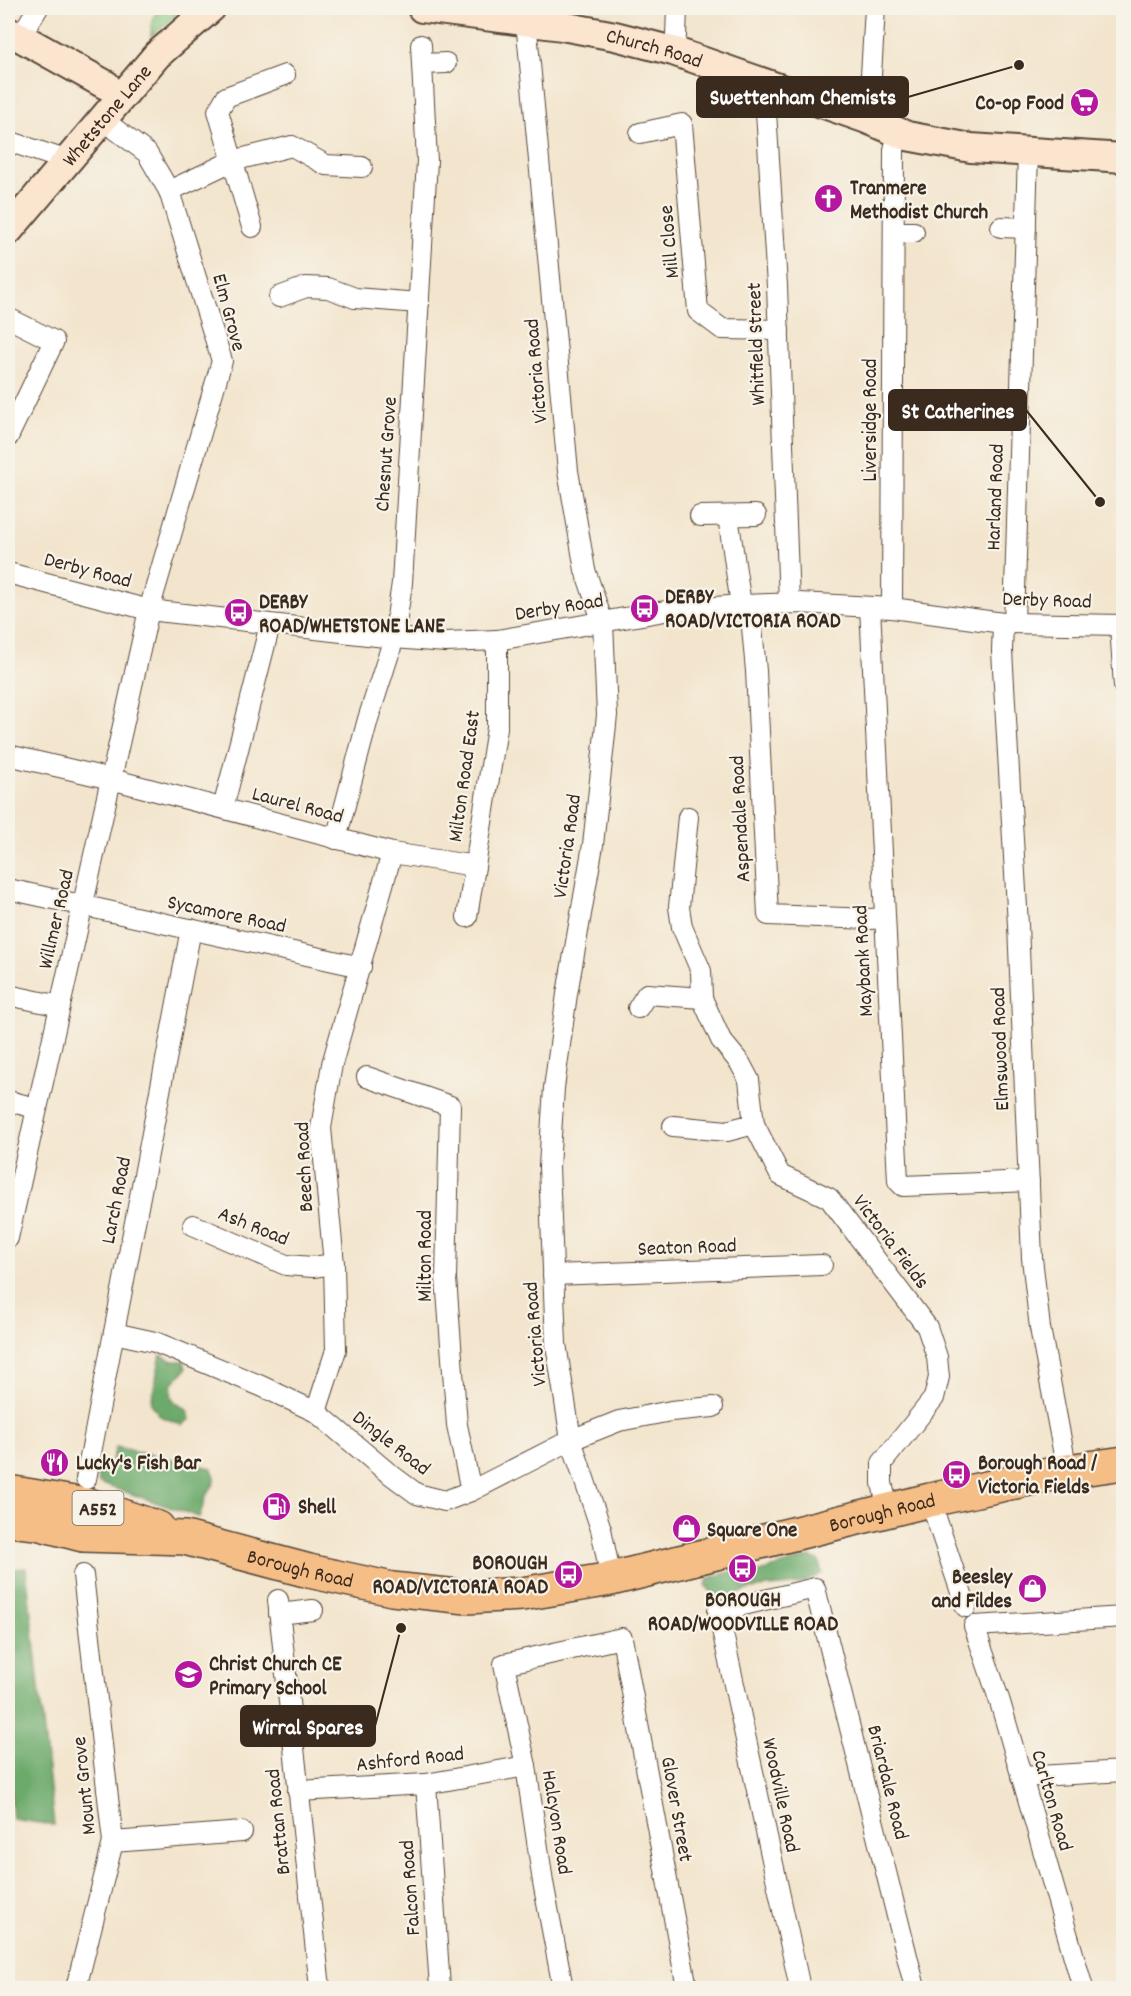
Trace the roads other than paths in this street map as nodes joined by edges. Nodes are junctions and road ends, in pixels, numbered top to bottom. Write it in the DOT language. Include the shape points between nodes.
graph roads {
  1 [pos="38,8"];
  2 [pos="211,8"];
  3 [pos="422,8"];
  4 [pos="676,8"];
  5 [pos="875,8"];
  6 [pos="525,14"];
  7 [pos="14,34"];
  8 [pos="673,51"];
  9 [pos="446,63"];
  10 [pos="285,75"];
  11 [pos="767,84"];
  12 [pos="106,85"];
  13 [pos="103,120"];
  14 [pos="867,120"];
  15 [pos="898,132"];
  16 [pos="640,133"];
  17 [pos="8,141"];
  18 [pos="55,157"];
  19 [pos="1124,158"];
  20 [pos="232,161"];
  21 [pos="1028,164"];
  22 [pos="362,166"];
  23 [pos="169,191"];
  24 [pos="252,227"];
  25 [pos="1001,227"];
  26 [pos="1026,228"];
  27 [pos="8,231"];
  28 [pos="894,232"];
  29 [pos="914,232"];
  30 [pos="279,297"];
  31 [pos="419,303"];
  32 [pos="8,318"];
  33 [pos="779,330"];
  34 [pos="8,437"];
  35 [pos="756,515"];
  36 [pos="700,516"];
  37 [pos="728,516"];
  38 [pos="8,573"];
  39 [pos="789,603"];
  40 [pos="745,604"];
  41 [pos="870,607"];
  42 [pos="892,608"];
  43 [pos="149,610"];
  44 [pos="603,623"];
  45 [pos="1008,623"];
  46 [pos="270,625"];
  47 [pos="1122,625"];
  48 [pos="394,638"];
  49 [pos="497,640"];
  50 [pos="1124,686"];
  51 [pos="8,755"];
  52 [pos="111,779"];
  53 [pos="223,808"];
  54 [pos="688,817"];
  55 [pos="336,839"];
  56 [pos="392,853"];
  57 [pos="475,866"];
  58 [pos="8,890"];
  59 [pos="82,906"];
  60 [pos="467,917"];
  61 [pos="884,918"];
  62 [pos="190,929"];
  63 [pos="361,967"];
  64 [pos="8,995"];
  65 [pos="702,998"];
  66 [pos="60,1006"];
  67 [pos="638,1008"];
  68 [pos="367,1077"];
  69 [pos="8,1101"];
  70 [pos="36,1108"];
  71 [pos="754,1124"];
  72 [pos="673,1126"];
  73 [pos="1029,1181"];
  74 [pos="193,1225"];
  75 [pos="8,1238"];
  76 [pos="334,1264"];
  77 [pos="822,1265"];
  78 [pos="553,1275"];
  79 [pos="114,1333"];
  80 [pos="713,1407"];
  81 [pos="316,1412"];
  82 [pos="571,1440"];
  83 [pos="1124,1463"];
  84 [pos="1067,1471"];
  85 [pos="86,1479"];
  86 [pos="471,1491"];
  87 [pos="8,1492"];
  88 [pos="930,1500"];
  89 [pos="888,1510"];
  90 [pos="8,1520"];
  91 [pos="83,1535"];
  92 [pos="8,1536"];
  93 [pos="185,1538"];
  94 [pos="83,1575"];
  95 [pos="611,1579"];
  96 [pos="815,1588"];
  97 [pos="966,1607"];
  98 [pos="314,1610"];
  99 [pos="1124,1617"];
  100 [pos="622,1638"];
  101 [pos="526,1766"];
  102 [pos="1124,1771"];
  103 [pos="1021,1777"];
  104 [pos="426,1784"];
  105 [pos="298,1791"];
  106 [pos="242,1832"];
  107 [pos="113,1842"];
  108 [pos="76,1989"];
  109 [pos="320,1989"];
  110 [pos="440,1989"];
  111 [pos="563,1989"];
  112 [pos="687,1989"];
  113 [pos="800,1989"];
  114 [pos="915,1989"];
  115 [pos="1083,1989"];
  1 -- 7 [label="street"];
  2 -- 13 [label="main road, Whetstone Lane" via="157,55"];
  3 -- 6 [label="main road, Church Road"];
  4 -- 8 [label="street"];
  5 -- 14 [label="street"];
  6 -- 8 [label="main road, Church Road"];
  6 -- 44 [label="street, Victoria Road" via="530,70 527,117 568,471 585,570"];
  7 -- 12 [label="main road"];
  8 -- 11 [label="main road, Church Road"];
  9 -- 31 [label="street, Chesnut Grove" via="422,55 427,161"];
  10 -- 20 [label="street" via="226,97 218,111"];
  11 -- 14 [label="main road, Church Road"];
  11 -- 33 [label="street, Whitfield Street"];
  13 -- 18 [label="main road, Whetstone Lane"];
  13 -- 23 [label="street, Elm Grove" via="147,153"];
  14 -- 15 [label="main road, Church Road"];
  15 -- 21 [label="main road, Church Road"];
  15 -- 28 [label="street, Liversidge Road" via="894,150"];
  16 -- 33 [label="street, Mill Close" via="682,124 698,310 722,329"];
  17 -- 18 [label="street"];
  18 -- 27 [label="main road, Whetstone Lane"];
  19 -- 21 [label="main road, Church Road"];
  20 -- 22 [label="street" via="292,146 326,165"];
  20 -- 23 [label="street"];
  20 -- 24 [label="street"];
  21 -- 26 [label="street, Harland Road"];
  23 -- 43 [label="street, Elm Grove" via="222,361"];
  25 -- 26 [label="street"];
  26 -- 45 [label="street, Harland Road"];
  28 -- 29 [label="street"];
  28 -- 42 [label="street, Liversidge Road"];
  30 -- 31 [label="street" via="306,287 328,288 355,298"];
  31 -- 48 [label="street, Chesnut Grove" via="402,583"];
  32 -- 34 [label="street" via="54,341"];
  33 -- 39 [label="street, Whitfield Street"];
  35 -- 37 [label="street"];
  36 -- 37 [label="street"];
  37 -- 40 [label="street"];
  38 -- 43 [label="street, Derby Road"];
  39 -- 40 [label="street, Derby Road"];
  39 -- 41 [label="street, Derby Road"];
  40 -- 44 [label="street, Derby Road" via="665,611"];
  40 -- 61 [label="street, Aspendale Road" via="756,671 768,915"];
  41 -- 42 [label="street, Derby Road"];
  41 -- 61 [label="street, Maybank Road"];
  42 -- 45 [label="street, Derby Road"];
  43 -- 46 [label="street, Derby Road"];
  43 -- 52 [label="street, Willmer Road"];
  44 -- 49 [label="street, Derby Road"];
  44 -- 78 [label="street, Victoria Road" via="607,715 593,845 554,1088 549,1167"];
  45 -- 47 [label="street, Derby Road"];
  45 -- 73 [label="street, Elmswood Road" via="1003,660"];
  46 -- 48 [label="street, Derby Road"];
  46 -- 53 [label="street"];
  47 -- 50 [label="street"];
  48 -- 49 [label="street, Derby Road"];
  48 -- 55 [label="street, Chesnut Grove"];
  49 -- 57 [label="street, Milton Road East" via="497,728"];
  51 -- 52 [label="street, Laurel Road"];
  52 -- 53 [label="street, Laurel Road"];
  52 -- 59 [label="street, Willmer Road"];
  53 -- 55 [label="street, Laurel Road"];
  54 -- 65 [label="street, Victoria Fields" via="679,907 682,927 701,971"];
  55 -- 56 [label="street, Laurel Road"];
  56 -- 57 [label="street, Laurel Road"];
  56 -- 63 [label="street, Beech Road"];
  57 -- 60 [label="street, Milton Road East"];
  58 -- 59 [label="street, Sycamore Road"];
  59 -- 62 [label="street, Sycamore Road"];
  59 -- 66 [label="street, Willmer Road"];
  61 -- 73 [label="street, Maybank Road" via="898,1181 903,1186"];
  62 -- 63 [label="street, Sycamore Road"];
  62 -- 79 [label="street, Larch Road"];
  63 -- 76 [label="street, Beech Road" via="332,1064 321,1128"];
  64 -- 66 [label="street"];
  65 -- 67 [label="street" via="647,994"];
  65 -- 71 [label="street, Victoria Fields" via="721,1040 749,1080"];
  66 -- 70 [label="street, Willmer Road"];
  68 -- 86 [label="street, Milton Road" via="450,1106 446,1278 457,1425"];
  69 -- 70 [label="street"];
  70 -- 75 [label="street, Willmer Road"];
  71 -- 72 [label="street" via="727,1131"];
  71 -- 89 [label="street, Victoria Fields" via="780,1175 829,1198 927,1327 937,1357 937,1388 934,1398 882,1463"];
  73 -- 84 [label="street, Elmswood Road" via="1040,1328"];
  74 -- 76 [label="street, Ash Road" via="286,1264 313,1268"];
  76 -- 81 [label="street, Beech Road" via="336,1350"];
  77 -- 78 [label="street, Seaton Road"];
  78 -- 82 [label="street, Victoria Road" via="556,1344"];
  79 -- 81 [label="street, Dingle Road" via="155,1342"];
  79 -- 85 [label="street, Larch Road"];
  80 -- 82 [label="street, Dingle Road" via="619,1421"];
  81 -- 86 [label="street, Dingle Road" via="417,1494 445,1501"];
  82 -- 86 [label="street, Dingle Road"];
  82 -- 95 [label="street, Victoria Road" via="601,1529"];
  83 -- 84 [label="highway, Borough Road / A552"];
  84 -- 88 [label="highway, Borough Road / A552"];
  87 -- 93 [label="highway, A552" via="92,1506"];
  88 -- 89 [label="highway, Borough Road / A552"];
  88 -- 97 [label="street"];
  89 -- 95 [label="highway, Borough Road / A552"];
  90 -- 91 [label="highway, Borough Road / A552"];
  91 -- 92 [label="highway"];
  91 -- 93 [label="highway, Borough Road / A552"];
  93 -- 95 [label="highway, Borough Road / A552" via="392,1589 467,1597 522,1594"];
  94 -- 107 [label="street, Mount Grove"];
  96 -- 113 [label="street, Woodville Road" via="718,1611"];
  96 -- 114 [label="street, Briardale Road"];
  98 -- 105 [label="street, Brattan Road" via="278,1607"];
  99 -- 103 [label="street, Carlton Road" via="974,1626"];
  100 -- 101 [label="street, Halcyon Road" via="504,1664"];
  100 -- 112 [label="street, Glover Street"];
  101 -- 104 [label="street, Ashford Road"];
  101 -- 111 [label="street, Halcyon Road"];
  102 -- 103 [label="street"];
  103 -- 115 [label="street, Carlton Road"];
  104 -- 105 [label="street, Ashford Road"];
  104 -- 110 [label="street, Falcon Road"];
  105 -- 109 [label="street, Brattan Road"];
  106 -- 107 [label="street"];
  107 -- 108 [label="street, Mount Grove"];
}
